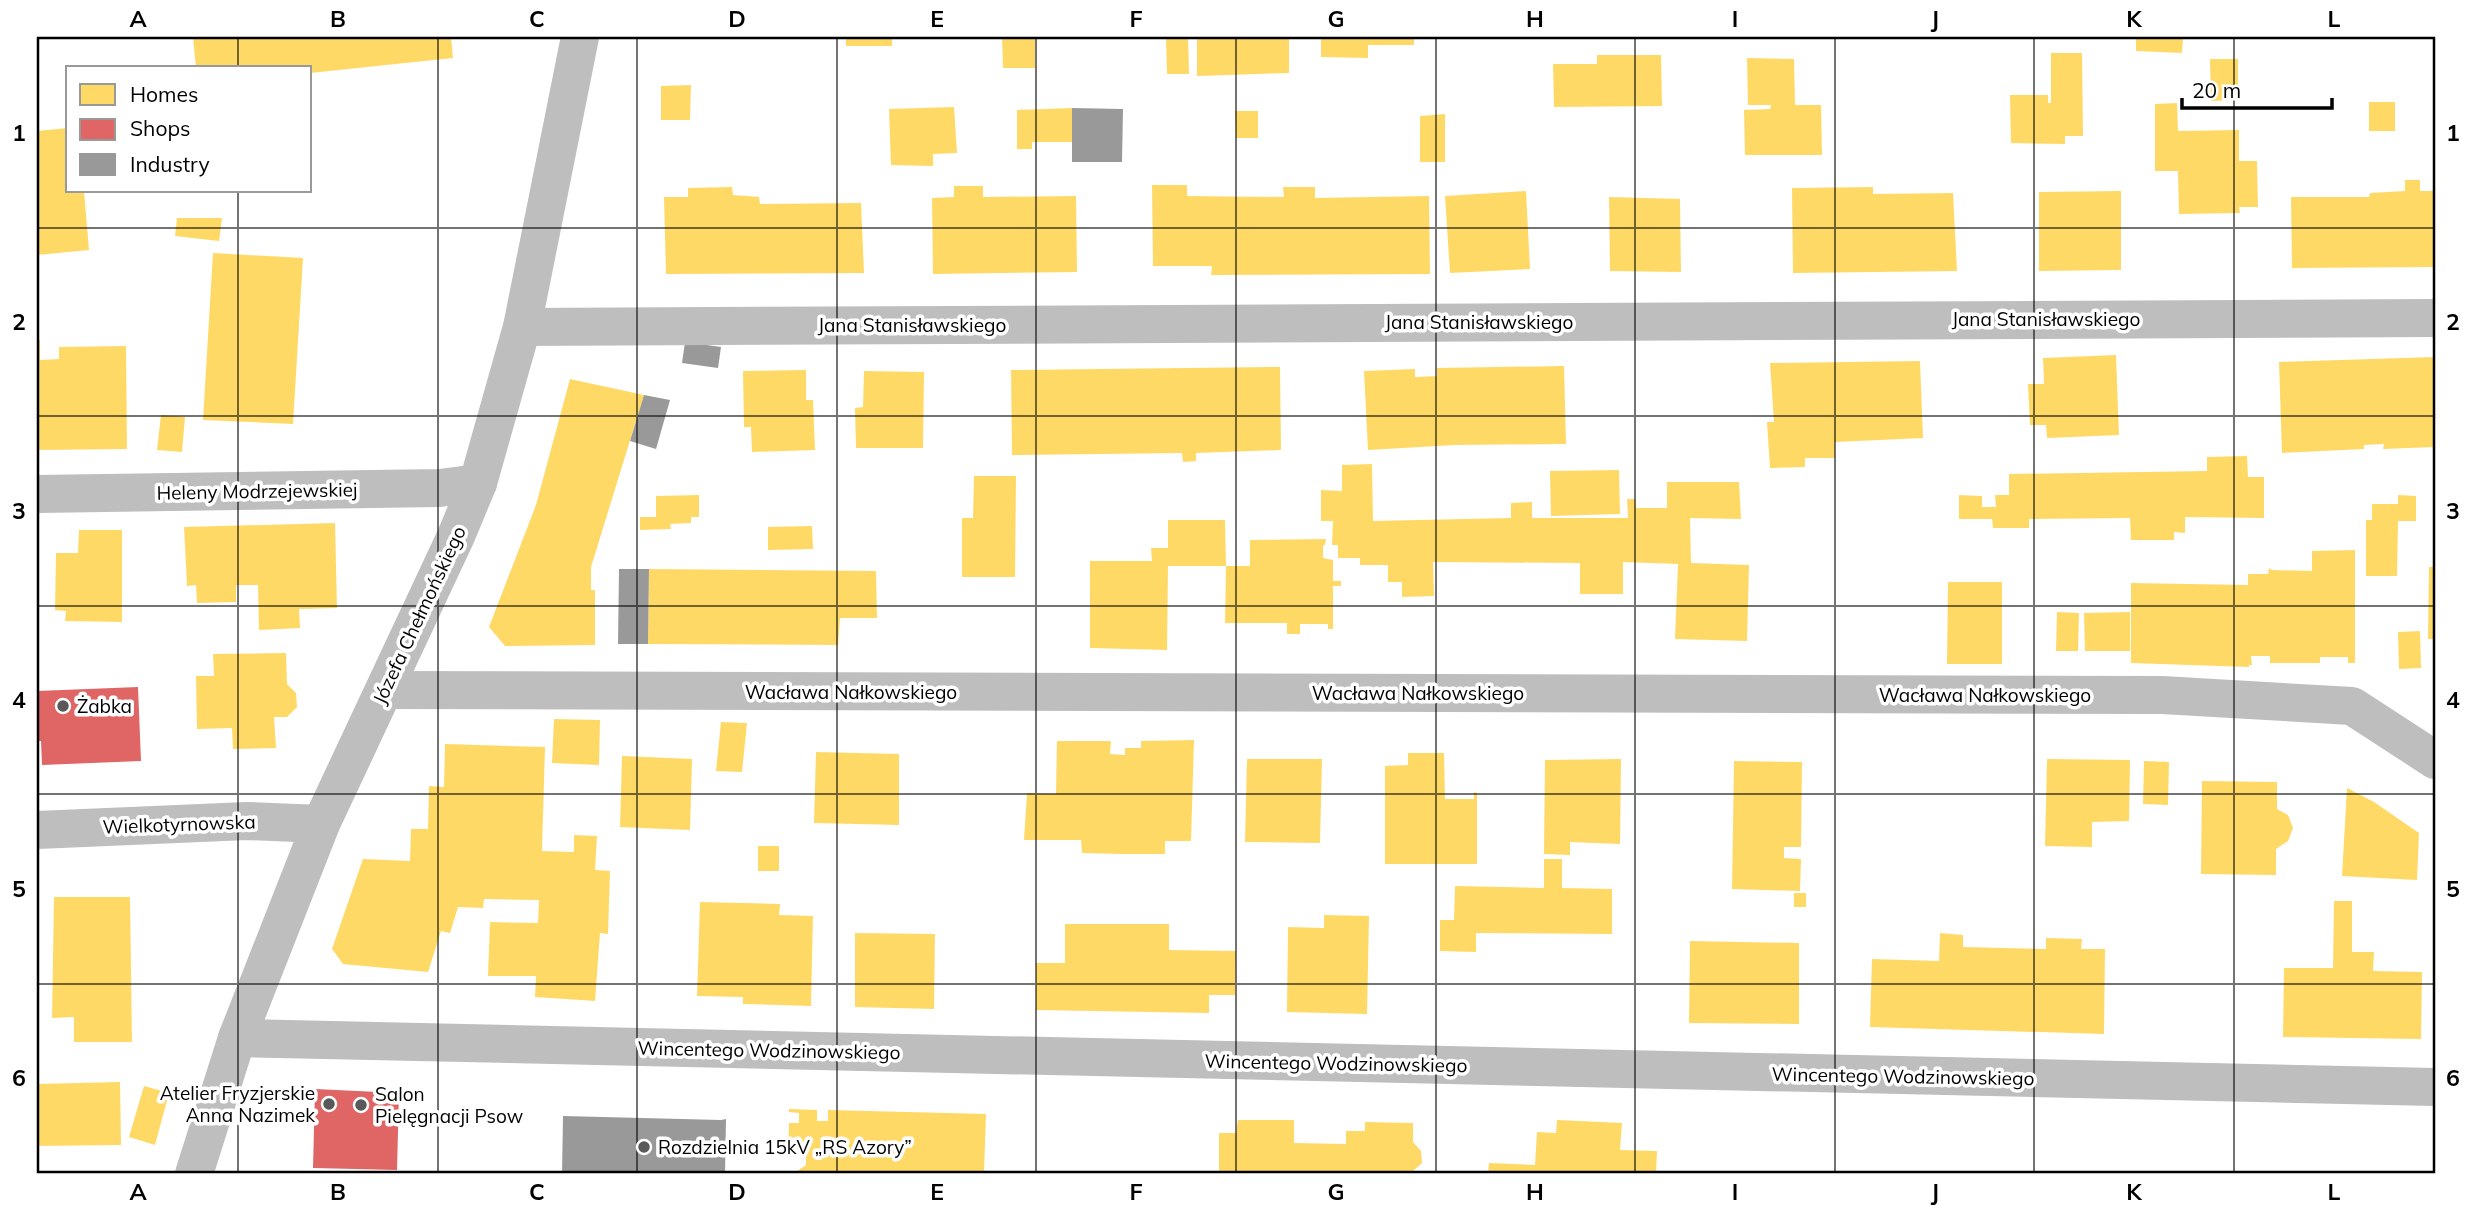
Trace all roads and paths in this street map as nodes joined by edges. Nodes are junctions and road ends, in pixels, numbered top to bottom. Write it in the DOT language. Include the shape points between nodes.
graph roads {
  1 [pos="580,37"];
  2 [pos="2435,318"];
  3 [pos="522,327"];
  4 [pos="478,483"];
  5 [pos="37,494"];
  6 [pos="385,691"];
  7 [pos="2435,760"];
  8 [pos="321,824"];
  9 [pos="37,830"];
  10 [pos="237,1038"];
  11 [pos="2435,1087"];
  12 [pos="194,1174"];
  1 -- 3 [label="street, Józefa Chełmońskiego"];
  2 -- 3 [label="street, Jana Stanisławskiego"];
  3 -- 4 [label="street, Józefa Chełmońskiego"];
  4 -- 5 [label="street, Heleny Modrzejewskiej" via="440,488"];
  4 -- 6 [label="street, Józefa Chełmońskiego"];
  6 -- 7 [label="street, Wacława Nałkowskiego" via="2162,695 2352,706"];
  6 -- 8 [label="street, Józefa Chełmońskiego"];
  8 -- 9 [label="street, Wielkotyrnowska" via="247,821"];
  8 -- 10 [label="street, Józefa Chełmońskiego"];
  10 -- 11 [label="street, Wincentego Wodzinowskiego"];
  10 -- 12 [label="street, Józefa Chełmońskiego"];
}
